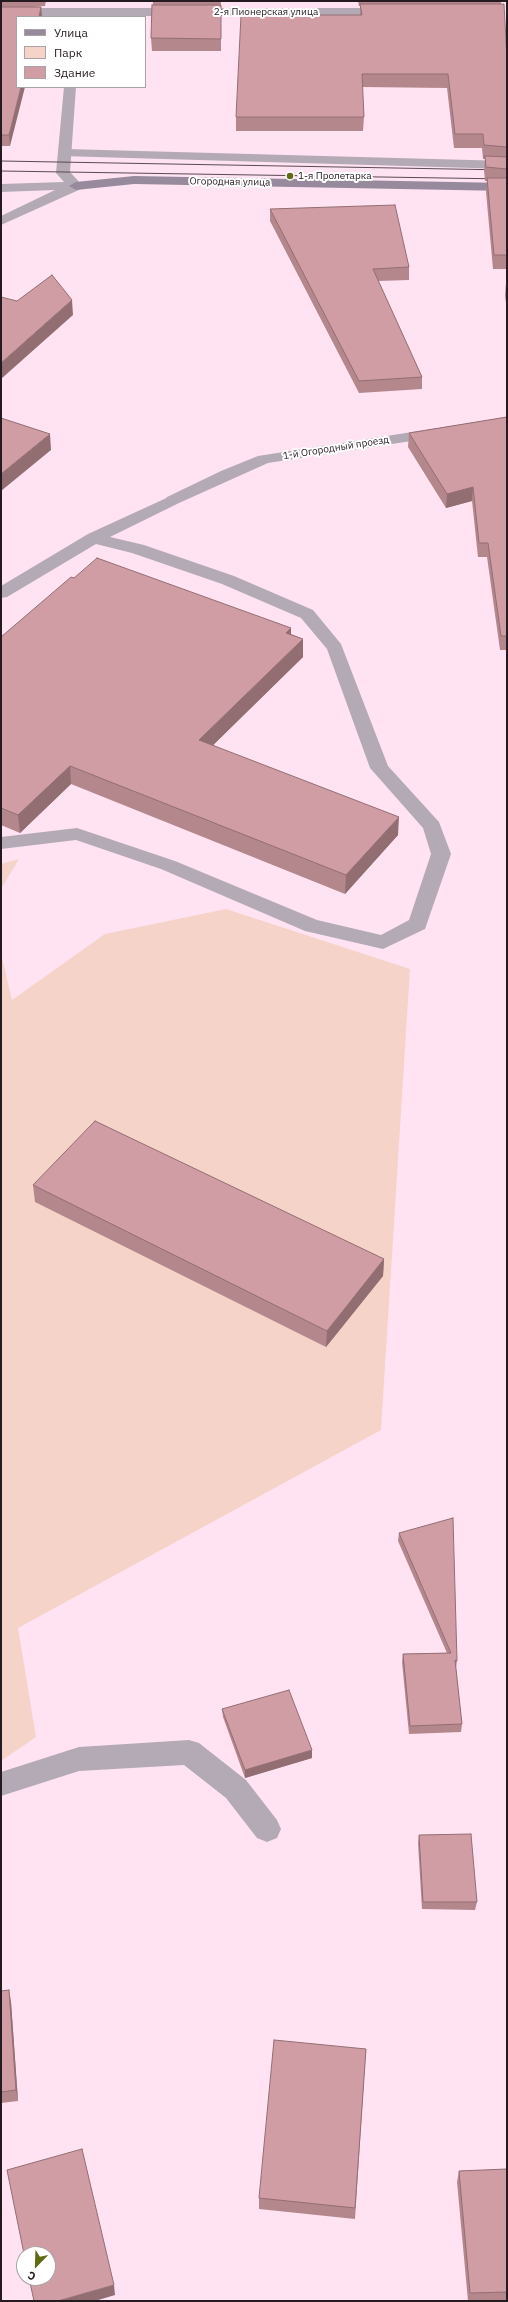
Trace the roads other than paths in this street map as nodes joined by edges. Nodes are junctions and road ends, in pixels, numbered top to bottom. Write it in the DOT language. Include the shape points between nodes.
graph roads {
  1 [pos="75,10"];
  2 [pos="1,12"];
  3 [pos="401,12"];
  4 [pos="70,88"];
  5 [pos="66,153"];
  6 [pos="507,165"];
  7 [pos="76,186"];
  8 [pos="507,187"];
  9 [pos="1,188"];
  10 [pos="1,221"];
  11 [pos="453,431"];
  12 [pos="94,538"];
  13 [pos="1,593"];
  14 [pos="1,843"];
  15 [pos="1,1784"];
  16 [pos="267,1829"];
  1 -- 2 [label="street, 2-я Пионерская улица"];
  1 -- 3 [label="street, 2-я Пионерская улица"];
  4 -- 5 [label="street"];
  5 -- 6 [label="street"];
  5 -- 7 [label="street" via="63,174"];
  7 -- 8 [label="street, Огородная улица" via="134,180"];
  7 -- 9 [label="street, Огородная улица"];
  7 -- 10 [label="street"];
  11 -- 12 [label="street, 1-й Огородный проезд" via="264,459"];
  12 -- 13 [label="street, 1-й Огородный проезд"];
  12 -- 14 [label="street" via="138,549 221,578 307,614 335,648 379,768 432,826 441,854 418,924 383,942 312,926 168,865 77,834"];
  15 -- 16 [label="street" via="78,1759 189,1752 236,1788"];
}
